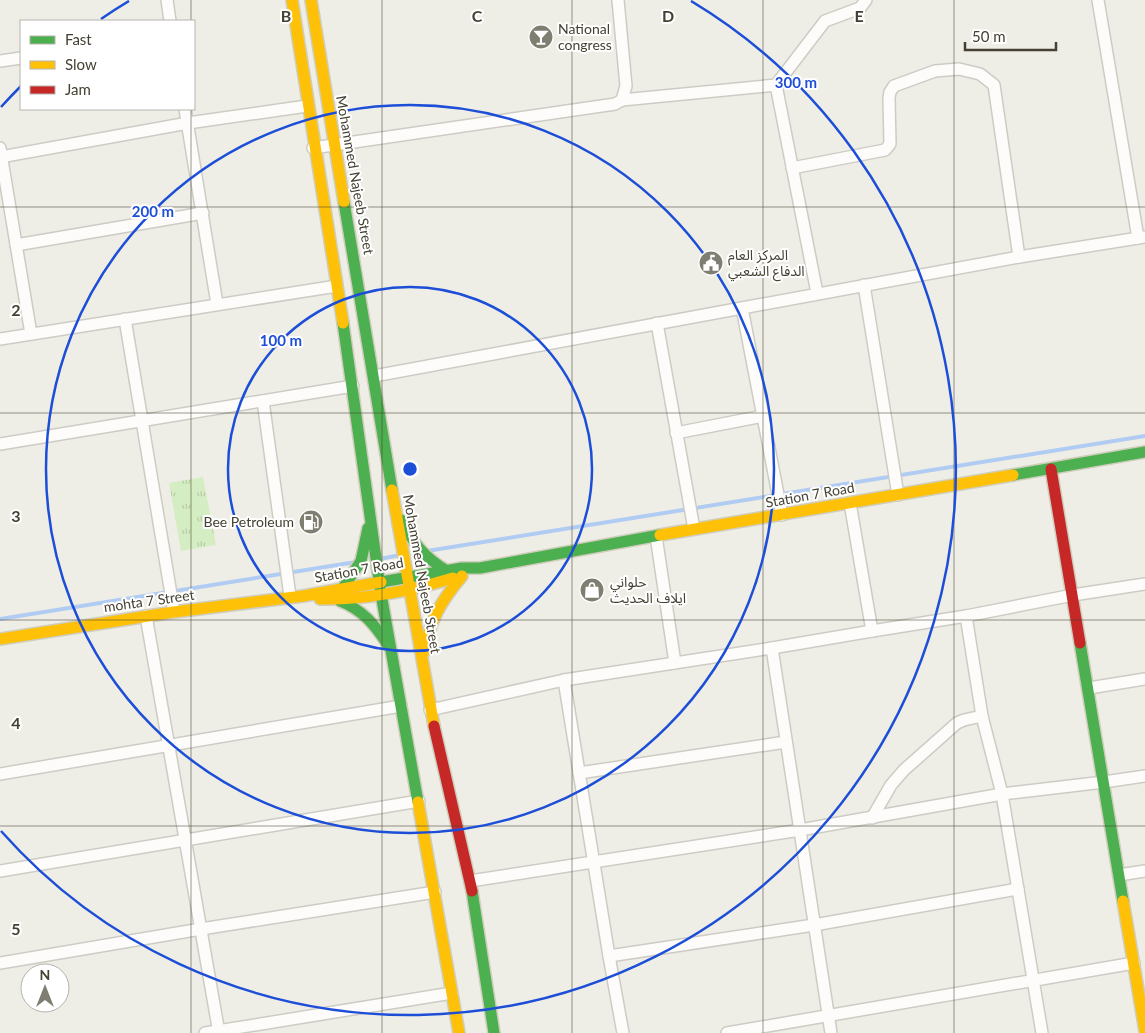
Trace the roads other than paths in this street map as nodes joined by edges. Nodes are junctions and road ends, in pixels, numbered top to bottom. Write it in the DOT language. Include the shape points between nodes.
graph roads {
  1 [pos="166,0"];
  2 [pos="292,0"];
  3 [pos="311,0"];
  4 [pos="618,0"];
  5 [pos="866,0"];
  6 [pos="1098,0"];
  7 [pos="170,20"];
  8 [pos="20,58"];
  9 [pos="0,61"];
  10 [pos="776,85"];
  11 [pos="622,100"];
  12 [pos="307,106"];
  13 [pos="185,110"];
  14 [pos="188,123"];
  15 [pos="335,145"];
  16 [pos="313,148"];
  17 [pos="0,154"];
  18 [pos="792,168"];
  19 [pos="203,213"];
  20 [pos="1141,238"];
  21 [pos="16,245"];
  22 [pos="1019,257"];
  23 [pos="864,285"];
  24 [pos="337,286"];
  25 [pos="817,294"];
  26 [pos="217,304"];
  27 [pos="742,308"];
  28 [pos="125,319"];
  29 [pos="657,323"];
  30 [pos="30,334"];
  31 [pos="0,340"];
  32 [pos="374,376"];
  33 [pos="353,386"];
  34 [pos="263,401"];
  35 [pos="763,416"];
  36 [pos="142,420"];
  37 [pos="676,433"];
  38 [pos="0,444"];
  39 [pos="1145,452"];
  40 [pos="1051,469"];
  41 [pos="898,495"];
  42 [pos="850,503"];
  43 [pos="394,507"];
  44 [pos="370,510"];
  45 [pos="782,514"];
  46 [pos="694,529"];
  47 [pos="656,536"];
  48 [pos="480,568"];
  49 [pos="447,570"];
  50 [pos="462,575"];
  51 [pos="408,583"];
  52 [pos="1145,584"];
  53 [pos="343,588"];
  54 [pos="380,588"];
  55 [pos="1073,595"];
  56 [pos="290,596"];
  57 [pos="303,596"];
  58 [pos="336,600"];
  59 [pos="174,612"];
  60 [pos="146,616"];
  61 [pos="966,616"];
  62 [pos="872,630"];
  63 [pos="0,639"];
  64 [pos="772,648"];
  65 [pos="392,651"];
  66 [pos="422,663"];
  67 [pos="675,663"];
  68 [pos="1145,679"];
  69 [pos="564,680"];
  70 [pos="1089,688"];
  71 [pos="401,706"];
  72 [pos="430,710"];
  73 [pos="982,716"];
  74 [pos="786,742"];
  75 [pos="168,745"];
  76 [pos="579,773"];
  77 [pos="0,774"];
  78 [pos="1145,776"];
  79 [pos="1104,782"];
  80 [pos="1002,794"];
  81 [pos="419,801"];
  82 [pos="872,818"];
  83 [pos="800,830"];
  84 [pos="185,842"];
  85 [pos="593,861"];
  86 [pos="0,871"];
  87 [pos="1145,871"];
  88 [pos="1119,875"];
  89 [pos="470,881"];
  90 [pos="1018,889"];
  91 [pos="435,892"];
  92 [pos="814,925"];
  93 [pos="201,929"];
  94 [pos="608,956"];
  95 [pos="0,964"];
  96 [pos="1138,969"];
  97 [pos="1033,981"];
  98 [pos="452,993"];
  99 [pos="828,1016"];
  100 [pos="1145,1031"];
  101 [pos="219,1032"];
  102 [pos="205,1033"];
  103 [pos="459,1033"];
  104 [pos="494,1033"];
  105 [pos="623,1033"];
  106 [pos="727,1033"];
  107 [pos="831,1033"];
  108 [pos="1042,1033"];
  1 -- 7 [label="street"];
  2 -- 12 [label="main road"];
  3 -- 15 [label="main road, Mohammed Najeeb Street"];
  4 -- 11 [label="street" via="626,86"];
  5 -- 10 [label="street" via="860,8 825,21"];
  6 -- 20 [label="street"];
  8 -- 9 [label="street"];
  10 -- 11 [label="street"];
  10 -- 18 [label="street"];
  11 -- 15 [label="street" via="609,106"];
  12 -- 14 [label="street"];
  12 -- 16 [label="main road"];
  13 -- 14 [label="street"];
  14 -- 17 [label="street"];
  14 -- 19 [label="street"];
  15 -- 16 [label="street"];
  15 -- 32 [label="main road, Mohammed Najeeb Street"];
  16 -- 24 [label="main road"];
  17 -- 21 [label="street"];
  18 -- 22 [label="street" via="885,150 890,144 889,98 894,86 934,71 959,69 980,74 994,85"];
  18 -- 25 [label="street"];
  19 -- 21 [label="street"];
  19 -- 26 [label="street"];
  20 -- 22 [label="street"];
  21 -- 30 [label="street"];
  22 -- 23 [label="street"];
  23 -- 25 [label="street"];
  23 -- 41 [label="street"];
  24 -- 26 [label="street"];
  24 -- 33 [label="main road"];
  25 -- 27 [label="street"];
  26 -- 28 [label="street"];
  27 -- 29 [label="street"];
  27 -- 35 [label="street"];
  28 -- 30 [label="street"];
  28 -- 36 [label="street"];
  29 -- 32 [label="street"];
  29 -- 37 [label="street"];
  30 -- 31 [label="street"];
  32 -- 43 [label="main road, Mohammed Najeeb Street"];
  33 -- 34 [label="street"];
  33 -- 44 [label="main road"];
  34 -- 36 [label="street"];
  34 -- 56 [label="street"];
  35 -- 37 [label="street"];
  35 -- 45 [label="street"];
  36 -- 38 [label="street"];
  36 -- 59 [label="street"];
  37 -- 46 [label="street"];
  39 -- 40 [label="main road, Station 7 Road"];
  40 -- 41 [label="main road, Station 7 Road"];
  40 -- 55 [label="main road"];
  41 -- 42 [label="main road, Station 7 Road"];
  42 -- 45 [label="main road, Station 7 Road"];
  42 -- 62 [label="street"];
  43 -- 49 [label="main road" via="413,543 430,562"];
  43 -- 51 [label="main road, Mohammed Najeeb Street"];
  44 -- 53 [label="main road" via="361,564"];
  44 -- 54 [label="main road"];
  45 -- 46 [label="main road, Station 7 Road"];
  46 -- 47 [label="main road, Station 7 Road"];
  47 -- 48 [label="main road, Station 7 Road"];
  47 -- 67 [label="street"];
  48 -- 49 [label="main road, Station 7 Road"];
  48 -- 50 [label="main road, Station 7 Road"];
  49 -- 51 [label="main road, Station 7 Road"];
  50 -- 51 [label="main road, Station 7 Road"];
  50 -- 66 [label="main road" via="435,611"];
  51 -- 54 [label="main road, Station 7 Road"];
  51 -- 66 [label="main road, Mohammed Najeeb Street"];
  52 -- 55 [label="street"];
  53 -- 54 [label="main road, Station 7 Road"];
  53 -- 57 [label="main road, Station 7 Road"];
  54 -- 58 [label="main road, Station 7 Road"];
  54 -- 65 [label="main road"];
  55 -- 61 [label="street"];
  55 -- 70 [label="main road"];
  56 -- 57 [label="main road, mohta 7 Street"];
  56 -- 59 [label="main road, mohta 7 Street"];
  57 -- 58 [label="main road, Station 7 Road"];
  58 -- 65 [label="main road" via="362,610"];
  59 -- 60 [label="main road, mohta 7 Street"];
  60 -- 63 [label="main road, mohta 7 Street"];
  60 -- 75 [label="street"];
  61 -- 62 [label="street"];
  61 -- 73 [label="street"];
  62 -- 64 [label="street"];
  64 -- 67 [label="street"];
  64 -- 74 [label="street"];
  65 -- 71 [label="main road"];
  66 -- 72 [label="main road, Mohammed Najeeb Street"];
  67 -- 69 [label="street"];
  68 -- 70 [label="street"];
  69 -- 72 [label="street"];
  69 -- 76 [label="street"];
  70 -- 79 [label="main road"];
  71 -- 75 [label="street"];
  71 -- 81 [label="main road"];
  72 -- 89 [label="main road, Mohammed Najeeb Street"];
  73 -- 80 [label="street"];
  73 -- 82 [label="street" via="957,723 904,770"];
  74 -- 76 [label="street"];
  74 -- 83 [label="street"];
  75 -- 77 [label="street"];
  75 -- 84 [label="street"];
  76 -- 85 [label="street"];
  78 -- 79 [label="street"];
  79 -- 80 [label="street"];
  79 -- 88 [label="main road"];
  80 -- 82 [label="street"];
  80 -- 90 [label="street"];
  81 -- 84 [label="street"];
  81 -- 91 [label="main road"];
  82 -- 83 [label="street"];
  83 -- 85 [label="street"];
  83 -- 92 [label="street"];
  84 -- 86 [label="street"];
  84 -- 93 [label="street"];
  85 -- 89 [label="street"];
  85 -- 94 [label="street"];
  87 -- 88 [label="street"];
  88 -- 96 [label="main road"];
  89 -- 104 [label="main road, Mohammed Najeeb Street"];
  90 -- 92 [label="street"];
  90 -- 97 [label="street"];
  91 -- 93 [label="street"];
  91 -- 98 [label="main road"];
  92 -- 94 [label="street"];
  92 -- 99 [label="street"];
  93 -- 95 [label="street"];
  93 -- 101 [label="street"];
  94 -- 105 [label="street"];
  96 -- 97 [label="street"];
  96 -- 100 [label="main road"];
  97 -- 99 [label="street"];
  97 -- 108 [label="street"];
  98 -- 101 [label="street"];
  98 -- 103 [label="main road"];
  99 -- 106 [label="street"];
  99 -- 107 [label="street"];
  101 -- 102 [label="street"];
}
